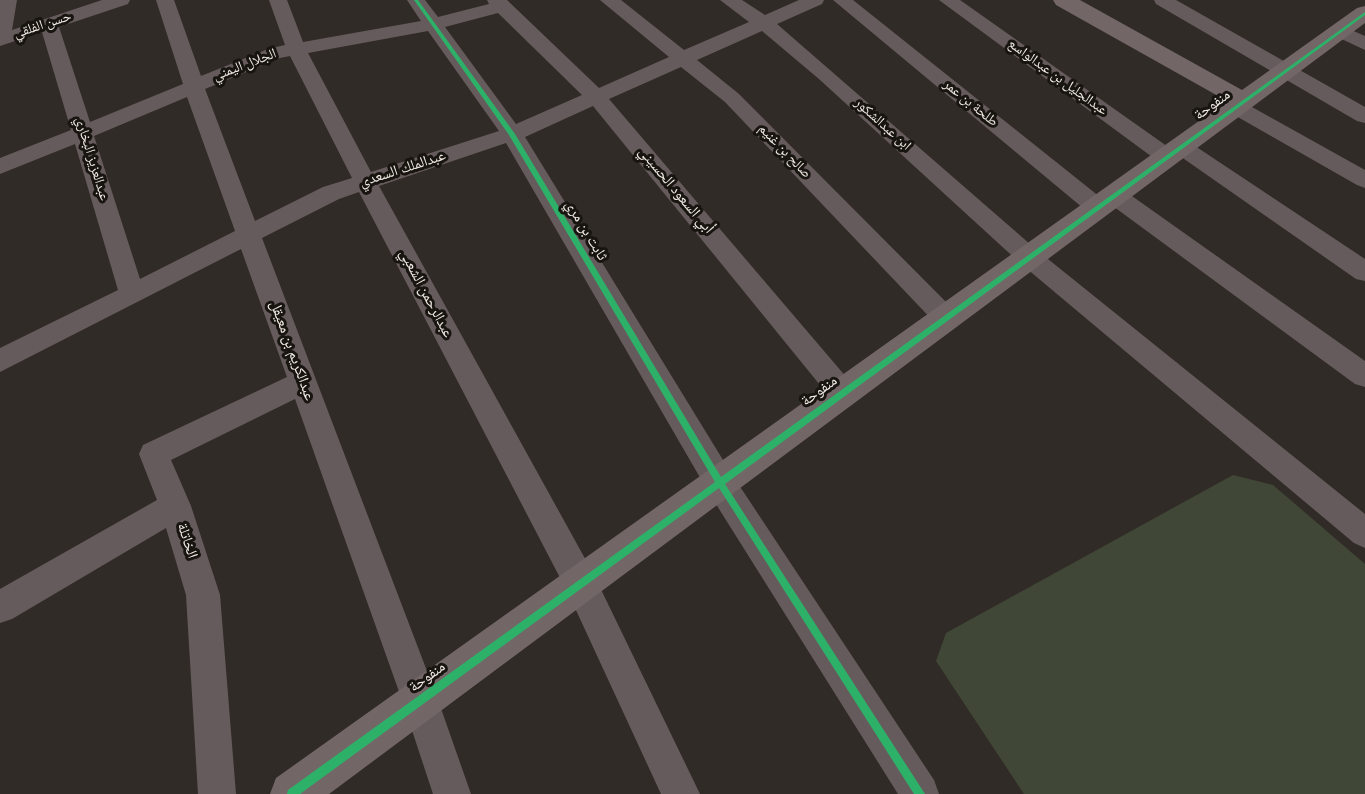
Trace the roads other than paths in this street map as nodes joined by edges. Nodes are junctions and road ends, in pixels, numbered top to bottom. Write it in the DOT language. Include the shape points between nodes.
graph roads {
  1 [pos="8,0"];
  2 [pos="121,0"];
  3 [pos="165,0"];
  4 [pos="278,0"];
  5 [pos="416,0"];
  6 [pos="609,0"];
  7 [pos="729,0"];
  8 [pos="814,0"];
  9 [pos="842,0"];
  10 [pos="948,0"];
  11 [pos="1064,0"];
  12 [pos="1163,0"];
  13 [pos="499,3"];
  14 [pos="764,23"];
  15 [pos="49,24"];
  16 [pos="434,24"];
  17 [pos="1357,29"];
  18 [pos="0,40"];
  19 [pos="296,49"];
  20 [pos="684,58"];
  21 [pos="1285,71"];
  22 [pos="194,87"];
  23 [pos="596,97"];
  24 [pos="1240,104"];
  25 [pos="1365,116"];
  26 [pos="82,132"];
  27 [pos="512,134"];
  28 [pos="1174,152"];
  29 [pos="0,167"];
  30 [pos="1365,180"];
  31 [pos="365,182"];
  32 [pos="1106,201"];
  33 [pos="248,235"];
  34 [pos="1029,257"];
  35 [pos="1365,272"];
  36 [pos="132,294"];
  37 [pos="946,318"];
  38 [pos="0,361"];
  39 [pos="1365,376"];
  40 [pos="303,383"];
  41 [pos="843,393"];
  42 [pos="720,483"];
  43 [pos="175,506"];
  44 [pos="1365,532"];
  45 [pos="580,584"];
  46 [pos="0,607"];
  47 [pos="420,700"];
  48 [pos="217,794"];
  49 [pos="292,794"];
  50 [pos="452,794"];
  51 [pos="681,794"];
  52 [pos="920,794"];
  1 -- 18 [label="street"];
  2 -- 15 [label="street, حسن الفلقي"];
  3 -- 22 [label="street, عبدالكريم بن معيقل"];
  4 -- 19 [label="street, عبدالرحمن الشعبي"];
  5 -- 16 [label="street, ثابت بن مري"];
  6 -- 20 [label="street, صالح بن غنيم"];
  7 -- 14 [label="street, ابن عبدالشكور"];
  8 -- 14 [label="street, عبدالملك السعدي"];
  9 -- 32 [label="street, طلحة بن عمر"];
  10 -- 28 [label="street, عبدالجليل بن عبدالواسع"];
  11 -- 24 [label="street"];
  12 -- 21 [label="street"];
  13 -- 16 [label="street, الجلال اليمني"];
  13 -- 23 [label="street, أبي السعود الحسيني"];
  14 -- 20 [label="street, عبدالملك السعدي"];
  14 -- 34 [label="street, ابن عبدالشكور"];
  15 -- 18 [label="street, حسن الفلقي"];
  15 -- 26 [label="street, عبدالعزيز البخاري"];
  16 -- 19 [label="street, الجلال اليمني"];
  16 -- 27 [label="street, ثابت بن مري"];
  17 -- 21 [label="street, منفوحة"];
  19 -- 22 [label="street, الجلال اليمني" via="275,53"];
  19 -- 31 [label="street, عبدالرحمن الشعبي"];
  20 -- 23 [label="street, عبدالملك السعدي"];
  20 -- 37 [label="street, صالح بن غنيم" via="732,98"];
  21 -- 24 [label="street, منفوحة"];
  21 -- 25 [label="street"];
  22 -- 26 [label="street, الجلال اليمني"];
  22 -- 33 [label="street, عبدالكريم بن معيقل"];
  23 -- 27 [label="street, عبدالملك السعدي"];
  23 -- 41 [label="street, أبي السعود الحسيني"];
  24 -- 28 [label="street, منفوحة"];
  24 -- 30 [label="street"];
  26 -- 29 [label="street, الجلال اليمني"];
  26 -- 36 [label="street, عبدالعزيز البخاري"];
  27 -- 31 [label="street, عبدالملك السعدي"];
  27 -- 42 [label="street, ثابت بن مري"];
  28 -- 32 [label="street, منفوحة"];
  28 -- 35 [label="street, عبدالجليل بن عبدالواسع"];
  31 -- 33 [label="street, عبدالملك السعدي" via="331,193"];
  31 -- 45 [label="street, عبدالرحمن الشعبي"];
  32 -- 34 [label="street, منفوحة"];
  32 -- 39 [label="street, طلحة بن عمر"];
  33 -- 36 [label="street, عبدالملك السعدي"];
  33 -- 40 [label="street, عبدالكريم بن معيقل"];
  34 -- 37 [label="street, منفوحة"];
  34 -- 44 [label="street, ابن عبدالشكور"];
  36 -- 38 [label="street, عبدالملك السعدي"];
  37 -- 41 [label="street, منفوحة"];
  40 -- 43 [label="street, الخاتلة" via="154,454"];
  40 -- 47 [label="street, عبدالكريم بن معيقل"];
  41 -- 42 [label="street, منفوحة"];
  42 -- 45 [label="street, منفوحة"];
  42 -- 52 [label="street, ثابت بن مري"];
  43 -- 46 [label="street"];
  43 -- 48 [label="street, الخاتلة" via="203,596"];
  45 -- 47 [label="street, منفوحة"];
  45 -- 51 [label="street, عبدالرحمن الشعبي"];
  47 -- 49 [label="street, منفوحة"];
  47 -- 50 [label="street, عبدالكريم بن معيقل"];
}
